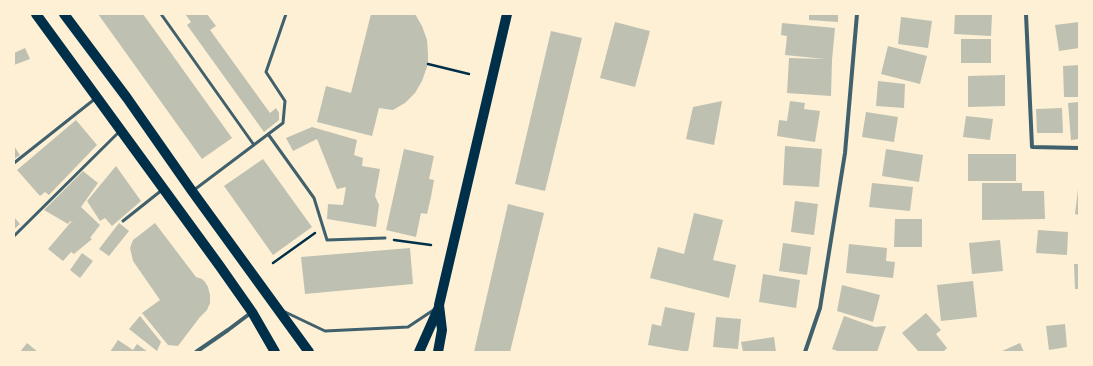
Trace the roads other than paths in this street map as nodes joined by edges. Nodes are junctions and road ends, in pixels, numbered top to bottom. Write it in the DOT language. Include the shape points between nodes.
graph roads {
  1 [pos="36,14"];
  2 [pos="64,14"];
  3 [pos="161,14"];
  4 [pos="286,14"];
  5 [pos="507,14"];
  6 [pos="857,14"];
  7 [pos="1026,14"];
  8 [pos="98,97"];
  9 [pos="122,130"];
  10 [pos="268,134"];
  11 [pos="254,145"];
  12 [pos="1079,148"];
  13 [pos="14,163"];
  14 [pos="164,189"];
  15 [pos="192,191"];
  16 [pos="123,221"];
  17 [pos="14,236"];
  18 [pos="385,238"];
  19 [pos="439,305"];
  20 [pos="278,308"];
  21 [pos="252,312"];
  22 [pos="196,352"];
  23 [pos="275,352"];
  24 [pos="309,352"];
  25 [pos="419,352"];
  26 [pos="438,352"];
  27 [pos="805,352"];
  1 -- 8 [label="main road"];
  2 -- 15 [label="main road"];
  3 -- 11 [label="lane"];
  4 -- 10 [label="lane" via="266,72 285,101 283,123"];
  5 -- 19 [label="main road"];
  6 -- 27 [label="street" via="845,153 820,308"];
  7 -- 12 [label="street" via="1032,147"];
  8 -- 9 [label="main road"];
  8 -- 13 [label="lane"];
  9 -- 14 [label="main road"];
  9 -- 17 [label="lane"];
  10 -- 11 [label="lane"];
  10 -- 18 [label="lane" via="314,198 327,240"];
  11 -- 15 [label="lane"];
  14 -- 16 [label="lane"];
  14 -- 21 [label="main road"];
  15 -- 20 [label="main road"];
  19 -- 20 [label="lane" via="408,328 325,331"];
  19 -- 25 [label="main road"];
  19 -- 26 [label="main road" via="442,330"];
  20 -- 24 [label="main road"];
  21 -- 22 [label="street"];
  21 -- 23 [label="main road"];
}
